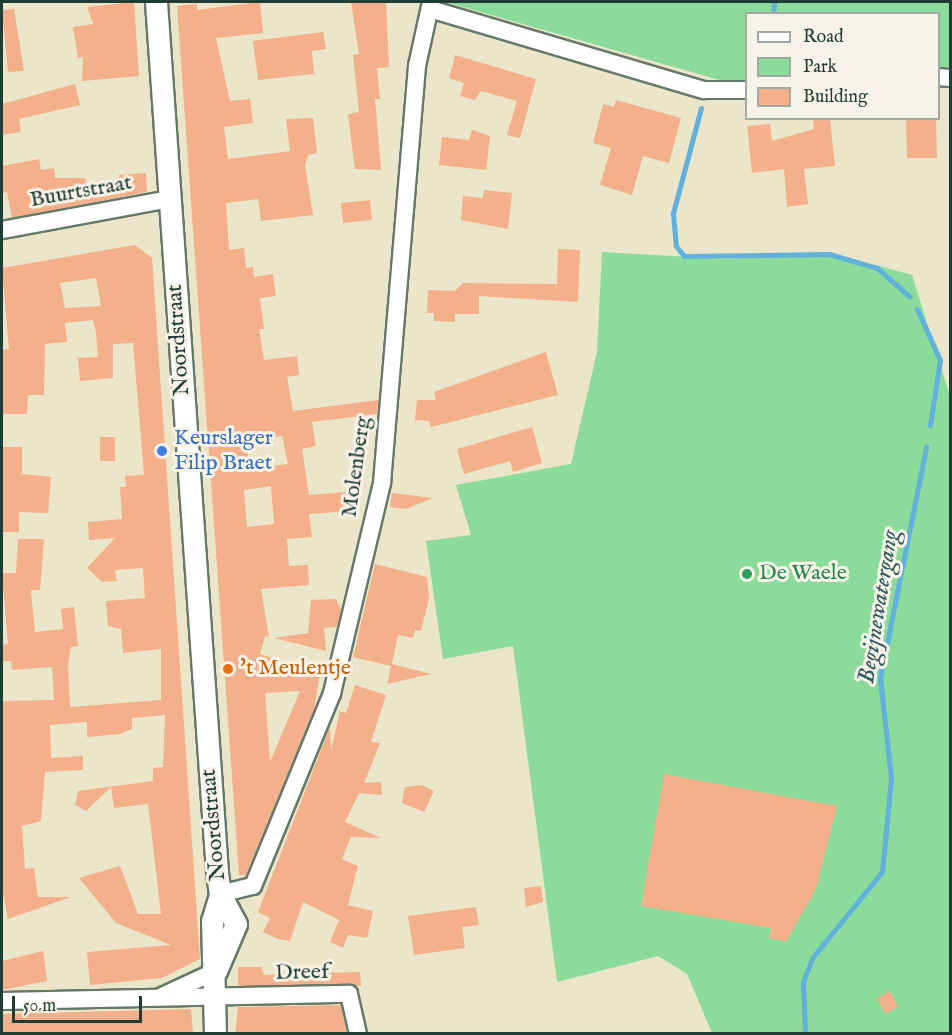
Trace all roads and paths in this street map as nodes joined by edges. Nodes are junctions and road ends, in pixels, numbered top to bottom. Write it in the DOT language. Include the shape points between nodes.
graph roads {
  1 [pos="156,2"];
  2 [pos="430,5"];
  3 [pos="745,90"];
  4 [pos="169,199"];
  5 [pos="2,230"];
  6 [pos="220,894"];
  7 [pos="216,971"];
  8 [pos="162,996"];
  9 [pos="215,996"];
  10 [pos="2,1001"];
  11 [pos="215,1034"];
  12 [pos="358,1034"];
  1 -- 4 [label="street, Noordstraat"];
  2 -- 3 [label="street" via="704,90"];
  2 -- 6 [label="street, Molenberg" via="417,66 382,483 334,682 253,886"];
  4 -- 5 [label="street, Buurtstraat"];
  4 -- 6 [label="street, Noordstraat"];
  6 -- 7 [label="street, Noordstraat" via="236,924"];
  7 -- 8 [label="street"];
  7 -- 9 [label="street, Noordstraat"];
  8 -- 9 [label="street"];
  8 -- 10 [label="street"];
  9 -- 11 [label="street, Noordstraat"];
  9 -- 12 [label="street, Dreef" via="350,994"];
}
